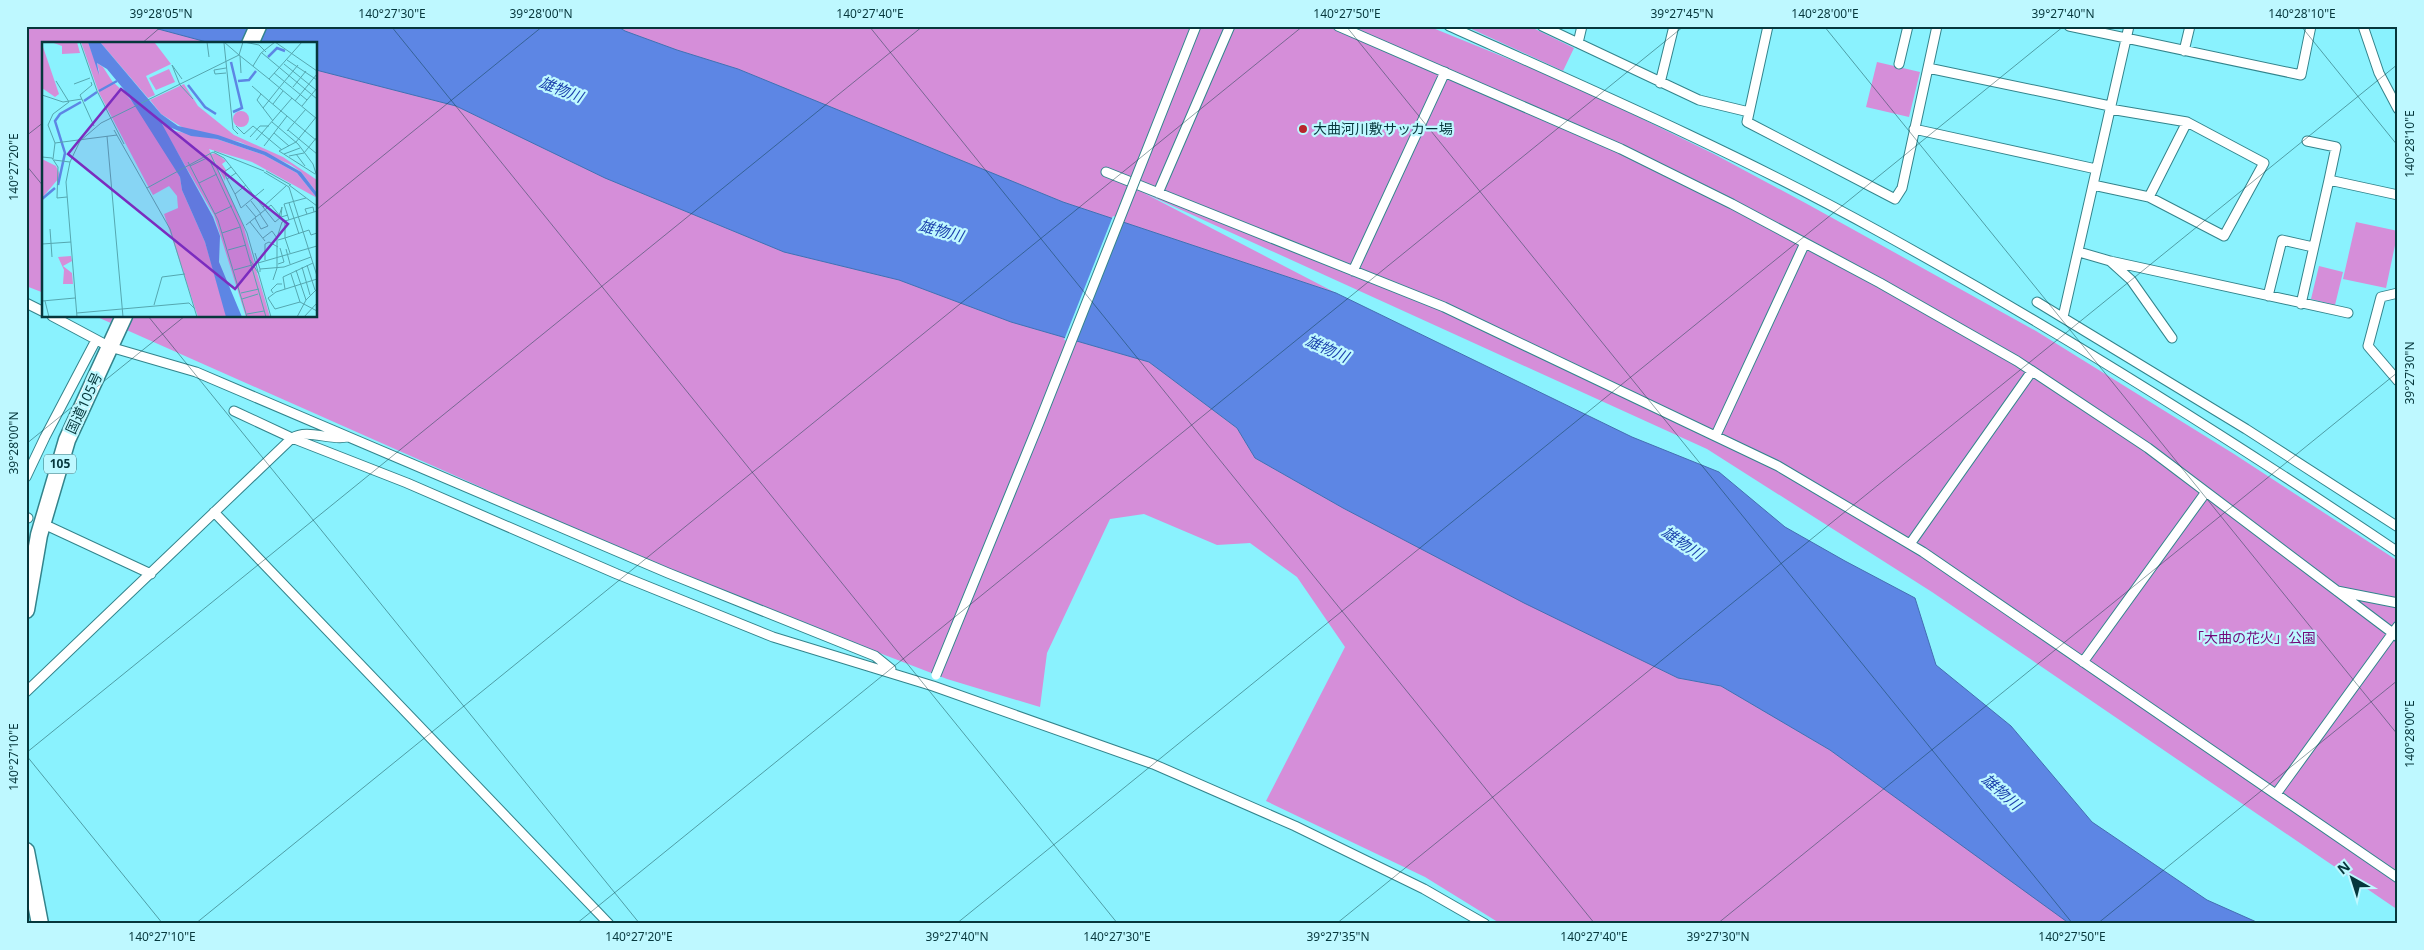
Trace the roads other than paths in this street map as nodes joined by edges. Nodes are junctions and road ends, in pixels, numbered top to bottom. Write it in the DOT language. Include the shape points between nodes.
graph roads {
  1 [pos="258,26"];
  2 [pos="1196,26"];
  3 [pos="1230,26"];
  4 [pos="1338,26"];
  5 [pos="1449,26"];
  6 [pos="1542,26"];
  7 [pos="1582,26"];
  8 [pos="1674,26"];
  9 [pos="1768,26"];
  10 [pos="1908,26"];
  11 [pos="1937,26"];
  12 [pos="2069,26"];
  13 [pos="2129,26"];
  14 [pos="2190,26"];
  15 [pos="2311,26"];
  16 [pos="2363,26"];
  17 [pos="2087,28"];
  18 [pos="2126,40"];
  19 [pos="251,42"];
  20 [pos="1578,43"];
  21 [pos="2184,51"];
  22 [pos="1899,64"];
  23 [pos="1928,68"];
  24 [pos="1446,72"];
  25 [pos="1660,83"];
  26 [pos="2110,108"];
  27 [pos="2398,109"];
  28 [pos="1749,112"];
  29 [pos="2186,122"];
  30 [pos="1914,129"];
  31 [pos="2306,141"];
  32 [pos="2096,169"];
  33 [pos="1106,172"];
  34 [pos="2329,180"];
  35 [pos="2093,185"];
  36 [pos="1158,193"];
  37 [pos="2398,195"];
  38 [pos="2149,197"];
  39 [pos="1805,243"];
  40 [pos="2313,247"];
  41 [pos="2078,252"];
  42 [pos="2110,261"];
  43 [pos="1353,271"];
  44 [pos="2398,293"];
  45 [pos="2268,296"];
  46 [pos="2037,302"];
  47 [pos="26,303"];
  48 [pos="2301,304"];
  49 [pos="42,311"];
  50 [pos="2348,313"];
  51 [pos="2064,317"];
  52 [pos="56,318"];
  53 [pos="122,321"];
  54 [pos="2172,338"];
  55 [pos="103,344"];
  56 [pos="2032,371"];
  57 [pos="2398,381"];
  58 [pos="234,411"];
  59 [pos="1716,436"];
  60 [pos="347,437"];
  61 [pos="292,438"];
  62 [pos="26,477"];
  63 [pos="2206,492"];
  64 [pos="214,512"];
  65 [pos="50,527"];
  66 [pos="2398,527"];
  67 [pos="1910,544"];
  68 [pos="2398,552"];
  69 [pos="151,574"];
  70 [pos="2334,590"];
  71 [pos="2398,602"];
  72 [pos="26,610"];
  73 [pos="2396,632"];
  74 [pos="2083,662"];
  75 [pos="896,674"];
  76 [pos="933,686"];
  77 [pos="26,692"];
  78 [pos="2276,794"];
  79 [pos="26,851"];
  80 [pos="2398,878"];
  81 [pos="40,924"];
  82 [pos="608,924"];
  83 [pos="1485,924"];
  1 -- 19 [label="highway"];
  2 -- 76 [label="street, bridge"];
  3 -- 36 [label="street"];
  4 -- 24 [label="street"];
  5 -- 68 [label="street" via="1622,102 1876,230 2123,374"];
  6 -- 20 [label="street"];
  7 -- 20 [label="street"];
  8 -- 25 [label="street"];
  9 -- 28 [label="street"];
  10 -- 22 [label="street"];
  11 -- 23 [label="street"];
  12 -- 17 [label="street"];
  13 -- 18 [label="street"];
  14 -- 21 [label="street"];
  15 -- 21 [label="street" via="2301,74"];
  16 -- 27 [label="street" via="2379,73"];
  17 -- 18 [label="street"];
  18 -- 21 [label="street"];
  18 -- 26 [label="street"];
  20 -- 25 [label="street"];
  23 -- 26 [label="street"];
  23 -- 30 [label="street"];
  24 -- 39 [label="street" via="1622,149"];
  24 -- 43 [label="street"];
  25 -- 28 [label="street" via="1699,100"];
  26 -- 29 [label="street"];
  26 -- 32 [label="street"];
  28 -- 30 [label="street" via="1747,122 1895,199 1902,188"];
  29 -- 38 [label="street"];
  29 -- 38 [label="street" via="2264,163 2224,236"];
  30 -- 32 [label="street"];
  31 -- 34 [label="street" via="2336,147"];
  32 -- 35 [label="street"];
  33 -- 36 [label="street"];
  34 -- 37 [label="street"];
  34 -- 40 [label="street"];
  35 -- 38 [label="street"];
  35 -- 41 [label="street"];
  36 -- 43 [label="street"];
  39 -- 56 [label="street"];
  39 -- 59 [label="street"];
  40 -- 45 [label="street" via="2282,240"];
  40 -- 48 [label="street"];
  41 -- 42 [label="street"];
  41 -- 51 [label="street"];
  42 -- 45 [label="street"];
  42 -- 54 [label="street" via="2130,280"];
  43 -- 59 [label="street" via="1444,307"];
  44 -- 57 [label="street" via="2381,297 2368,346"];
  45 -- 48 [label="street"];
  46 -- 51 [label="street"];
  47 -- 49 [label="street"];
  48 -- 50 [label="street"];
  51 -- 66 [label="street"];
  52 -- 55 [label="street"];
  53 -- 55 [label="highway, 国道105号 / 105"];
  55 -- 60 [label="street" via="196,372"];
  55 -- 62 [label="street" via="45,436"];
  55 -- 72 [label="highway, 国道105号 / 105" via="67,440 39,535"];
  56 -- 63 [label="street" via="2148,448"];
  56 -- 67 [label="street"];
  58 -- 61 [label="street"];
  59 -- 67 [label="street" via="1778,466"];
  60 -- 61 [label="street" via="338,439 309,434"];
  60 -- 75 [label="street" via="668,573 875,656"];
  61 -- 64 [label="street"];
  61 -- 75 [label="street" via="773,636"];
  63 -- 70 [label="street"];
  63 -- 74 [label="street"];
  64 -- 69 [label="street"];
  64 -- 82 [label="street"];
  65 -- 69 [label="street"];
  67 -- 74 [label="street"];
  69 -- 77 [label="street"];
  70 -- 71 [label="street"];
  70 -- 73 [label="street"];
  73 -- 78 [label="street"];
  74 -- 78 [label="street"];
  75 -- 76 [label="street"];
  76 -- 83 [label="street" via="1153,764 1295,826 1424,889"];
  78 -- 80 [label="street"];
  79 -- 81 [label="highway"];
}
